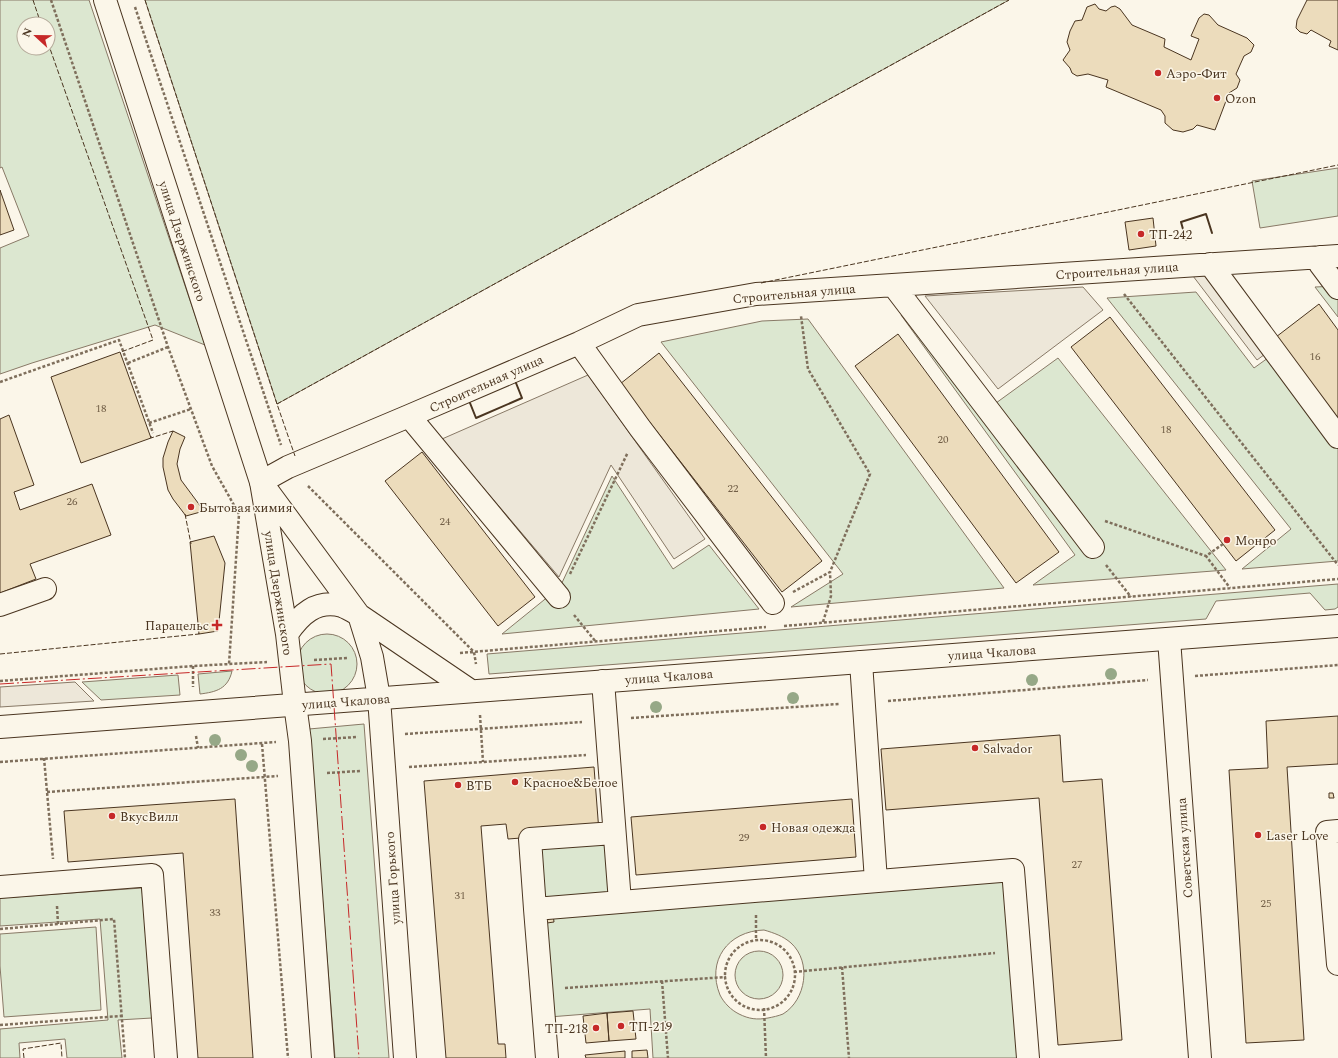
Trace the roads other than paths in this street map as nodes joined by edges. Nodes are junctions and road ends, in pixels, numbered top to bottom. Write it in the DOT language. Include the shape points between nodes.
graph roads {
  1 [pos="105,0"];
  2 [pos="1329,257"];
  3 [pos="1210,264"];
  4 [pos="893,285"];
  5 [pos="1338,288"];
  6 [pos="579,343"];
  7 [pos="409,416"];
  8 [pos="1338,437"];
  9 [pos="261,482"];
  10 [pos="1093,547"];
  11 [pos="45,589"];
  12 [pos="559,597"];
  13 [pos="773,603"];
  14 [pos="0,605"];
  15 [pos="359,615"];
  16 [pos="1338,626"];
  17 [pos="287,634"];
  18 [pos="1169,639"];
  19 [pos="861,662"];
  20 [pos="603,681"];
  21 [pos="471,691"];
  22 [pos="379,698"];
  23 [pos="295,704"];
  24 [pos="0,727"];
  25 [pos="1338,831"];
  26 [pos="614,833"];
  27 [pos="876,881"];
  28 [pos="0,887"];
  29 [pos="620,902"];
  30 [pos="535,908"];
  31 [pos="1338,964"];
  32 [pos="166,1058"];
  33 [pos="323,1058"];
  34 [pos="405,1058"];
  35 [pos="547,1058"];
  36 [pos="1028,1058"];
  37 [pos="1200,1058"];
  1 -- 9 [label="main road, улица Дзержинского"];
  2 -- 3 [label="main road, Строительная улица"];
  2 -- 5 [label="main road" via="1320,264"];
  3 -- 4 [label="main road, Строительная улица"];
  3 -- 8 [label="main road"];
  4 -- 6 [label="main road, Строительная улица" via="756,294 638,315"];
  4 -- 10 [label="main road"];
  6 -- 7 [label="main road, Строительная улица"];
  6 -- 13 [label="main road"];
  7 -- 9 [label="main road, Строительная улица" via="288,467"];
  7 -- 12 [label="main road"];
  9 -- 15 [label="main road, улица Дзержинского"];
  9 -- 17 [label="main road, улица Дзержинского"];
  11 -- 14 [label="main road"];
  15 -- 17 [label="main road" via="333,605 313,608 297,620"];
  15 -- 21 [label="main road, улица Дзержинского"];
  15 -- 22 [label="main road, улица Дзержинского" via="372,657"];
  16 -- 18 [label="main road, улица Чкалова"];
  17 -- 23 [label="main road, улица Дзержинского"];
  18 -- 19 [label="main road, улица Чкалова"];
  18 -- 37 [label="main road, Советская улица"];
  19 -- 20 [label="main road, улица Чкалова"];
  19 -- 27 [label="main road"];
  20 -- 21 [label="main road, улица Чкалова"];
  20 -- 26 [label="main road"];
  21 -- 22 [label="main road, улица Чкалова"];
  22 -- 23 [label="main road, улица Чкалова"];
  22 -- 34 [label="main road, улица Горького"];
  23 -- 24 [label="main road, улица Чкалова"];
  23 -- 33 [label="main road" via="300,741"];
  25 -- 31 [label="main road" via="1327,832"];
  26 -- 29 [label="main road"];
  26 -- 30 [label="main road" via="530,839"];
  27 -- 29 [label="main road"];
  27 -- 36 [label="main road" via="1013,870"];
  28 -- 32 [label="main road" via="152,875"];
  29 -- 30 [label="main road"];
  30 -- 35 [label="main road"];
}
